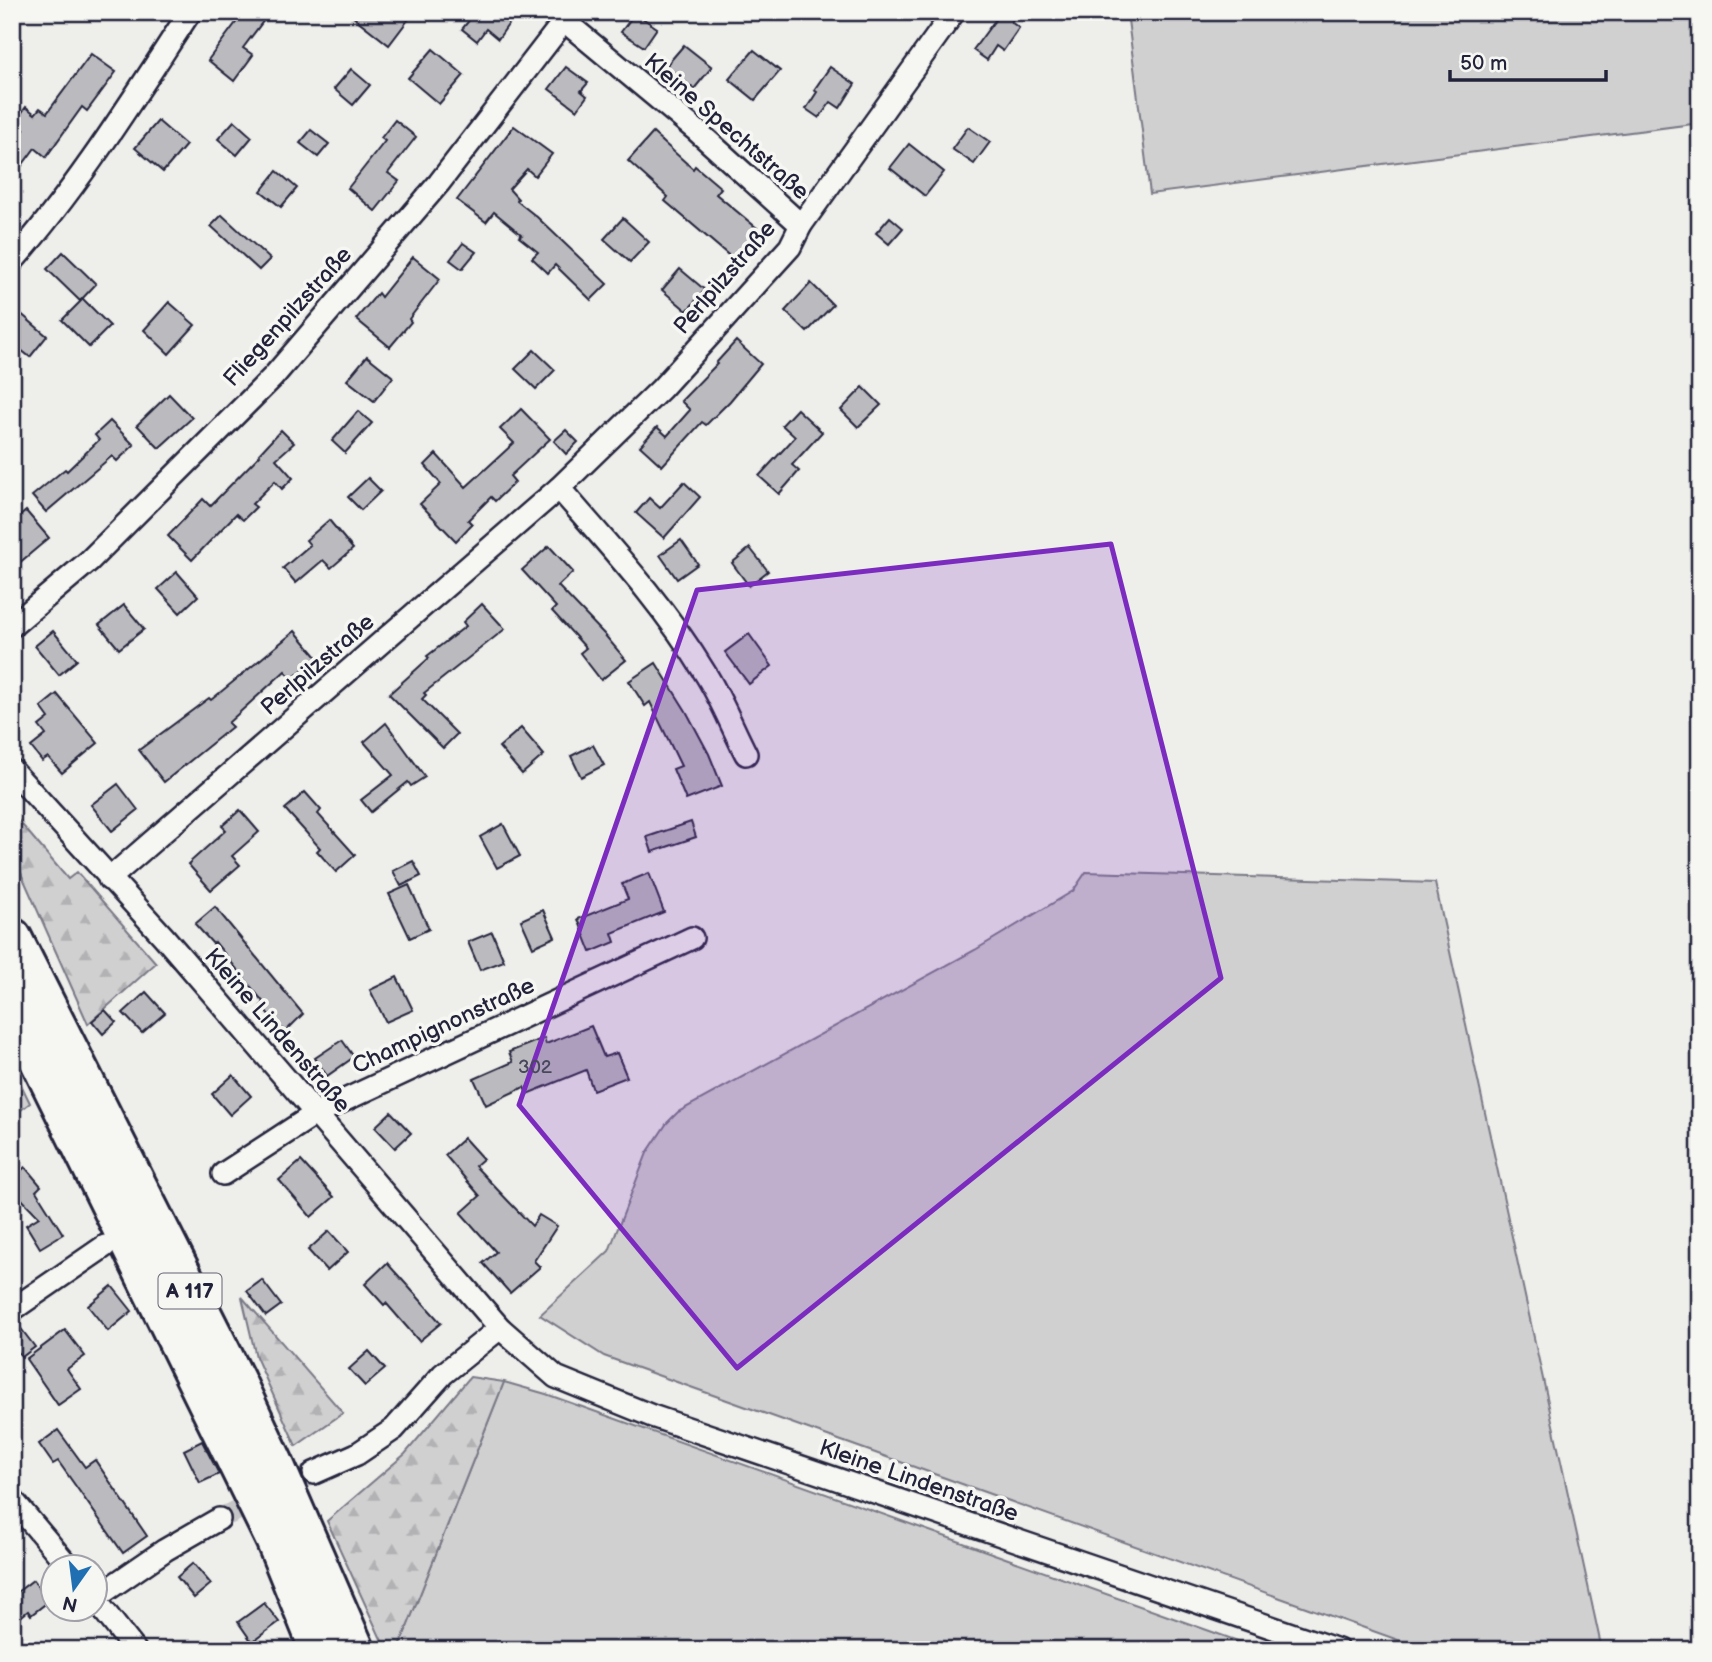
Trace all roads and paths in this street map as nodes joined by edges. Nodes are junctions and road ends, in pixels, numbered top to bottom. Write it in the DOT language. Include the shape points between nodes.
graph roads {
  1 [pos="190,12"];
  2 [pos="954,12"];
  3 [pos="563,15"];
  4 [pos="801,225"];
  5 [pos="12,262"];
  6 [pos="559,488"];
  7 [pos="12,626"];
  8 [pos="746,754"];
  9 [pos="12,770"];
  10 [pos="110,879"];
  11 [pos="12,938"];
  12 [pos="692,938"];
  13 [pos="12,1004"];
  14 [pos="315,1114"];
  15 [pos="223,1174"];
  16 [pos="105,1246"];
  17 [pos="12,1310"];
  18 [pos="500,1328"];
  19 [pos="314,1473"];
  20 [pos="12,1499"];
  21 [pos="219,1519"];
  22 [pos="58,1554"];
  23 [pos="108,1589"];
  24 [pos="108,1615"];
  25 [pos="135,1650"];
  26 [pos="320,1650"];
  27 [pos="355,1650"];
  28 [pos="1338,1650"];
  1 -- 5 [label="street" via="109,134"];
  2 -- 4 [label="street, Perlpilzstraße"];
  3 -- 4 [label="street, Kleine Spechtstraße"];
  3 -- 7 [label="street, Fliegenpilzstraße" via="439,183 272,377 89,561"];
  4 -- 6 [label="street, Perlpilzstraße" via="790,247 661,389"];
  6 -- 8 [label="street" via="684,639"];
  6 -- 10 [label="street, Perlpilzstraße"];
  9 -- 10 [label="street, Kleine Lindenstraße"];
  10 -- 14 [label="street, Kleine Lindenstraße"];
  11 -- 27 [label="highway, A 117" via="235,1380"];
  12 -- 14 [label="street, Champignonstraße"];
  13 -- 26 [label="highway, A 117" via="275,1539"];
  14 -- 15 [label="street, Champignonstraße"];
  14 -- 18 [label="street, Kleine Lindenstraße"];
  16 -- 17 [label="street"];
  18 -- 19 [label="street" via="443,1374 394,1429 357,1454"];
  18 -- 28 [label="street, Kleine Lindenstraße" via="556,1377 653,1416"];
  20 -- 22 [label="street"];
  21 -- 23 [label="street"];
  24 -- 25 [label="street"];
}
